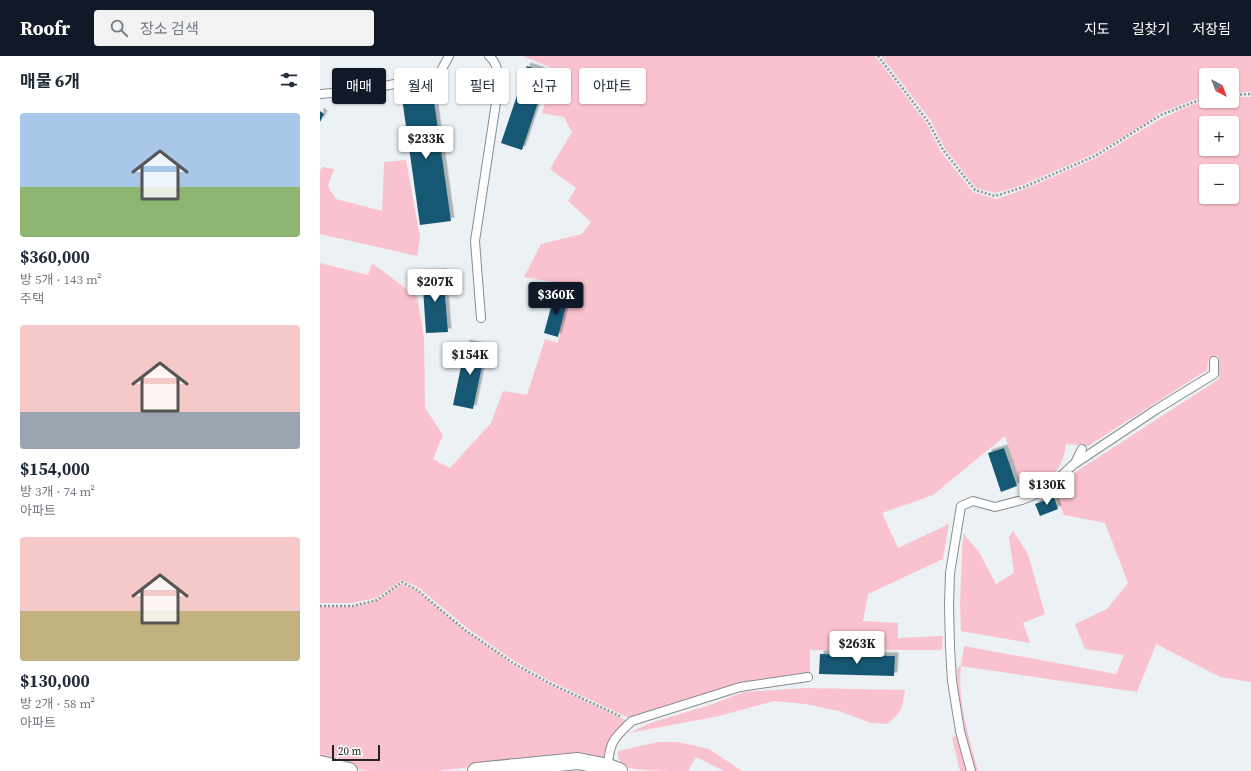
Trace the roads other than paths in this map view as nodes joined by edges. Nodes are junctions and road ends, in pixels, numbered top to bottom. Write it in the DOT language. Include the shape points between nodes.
graph roads {
  1 [pos="449,56"];
  2 [pos="489,56"];
  3 [pos="320,94"];
  4 [pos="481,318"];
  5 [pos="1214,361"];
  6 [pos="1082,449"];
  7 [pos="1075,463"];
  8 [pos="808,678"];
  9 [pos="320,764"];
  10 [pos="614,769"];
  11 [pos="349,771"];
  12 [pos="476,771"];
  13 [pos="971,771"];
  1 -- 3 [label="lane" via="438,76 357,91"];
  2 -- 4 [label="lane" via="498,73 497,96 475,241"];
  5 -- 7 [label="lane" via="1214,374"];
  6 -- 7 [label="lane"];
  7 -- 13 [label="lane" via="1046,490 1022,500 995,507 973,501 961,506 950,573 950,647 952,681 960,731"];
  8 -- 10 [label="lane" via="740,687 632,721 619,732 611,744 609,753"];
  9 -- 11 [label="street"];
  10 -- 12 [label="street" via="578,761"];
}
